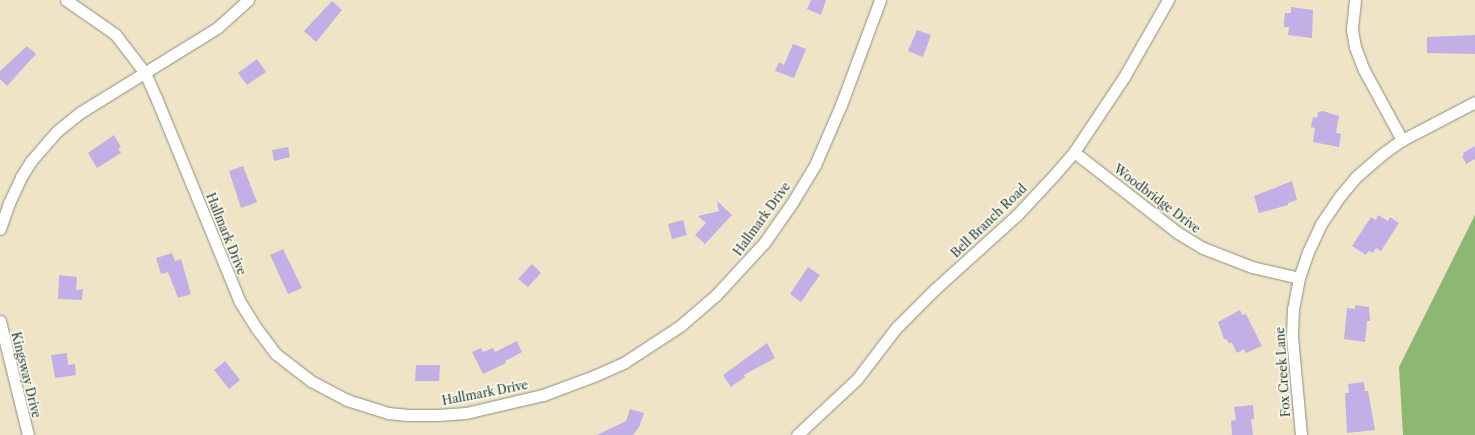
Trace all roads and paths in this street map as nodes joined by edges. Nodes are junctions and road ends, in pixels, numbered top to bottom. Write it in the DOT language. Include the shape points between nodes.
graph roads {
  1 [pos="66,0"];
  2 [pos="248,0"];
  3 [pos="880,0"];
  4 [pos="1168,0"];
  5 [pos="1355,0"];
  6 [pos="144,73"];
  7 [pos="1475,102"];
  8 [pos="1402,140"];
  9 [pos="1074,152"];
  10 [pos="0,228"];
  11 [pos="1299,278"];
  12 [pos="0,321"];
  13 [pos="28,435"];
  14 [pos="796,435"];
  15 [pos="1301,435"];
  1 -- 6 [label="street, Hallmark Drive" via="115,34"];
  2 -- 6 [label="street" via="217,28"];
  3 -- 6 [label="street, Hallmark Drive" via="841,105 815,165 764,243 716,295 680,326 625,362 544,395 466,413 408,415 368,408 321,387 276,354 240,302"];
  4 -- 9 [label="street, Bell Branch Road" via="1124,77"];
  5 -- 8 [label="street" via="1352,30 1355,47 1364,70"];
  6 -- 10 [label="street" via="81,112 56,132 21,177"];
  7 -- 8 [label="street, Fox Creek Lane"];
  8 -- 11 [label="street, Fox Creek Lane" via="1357,176 1340,196 1321,224"];
  9 -- 11 [label="street, Woodbridge Drive" via="1178,233 1203,248 1246,265"];
  9 -- 14 [label="street, Bell Branch Road" via="1017,215 896,328 857,379"];
  11 -- 15 [label="street, Fox Creek Lane" via="1293,309 1292,336"];
  12 -- 13 [label="street, Kingsway Drive"];
}
